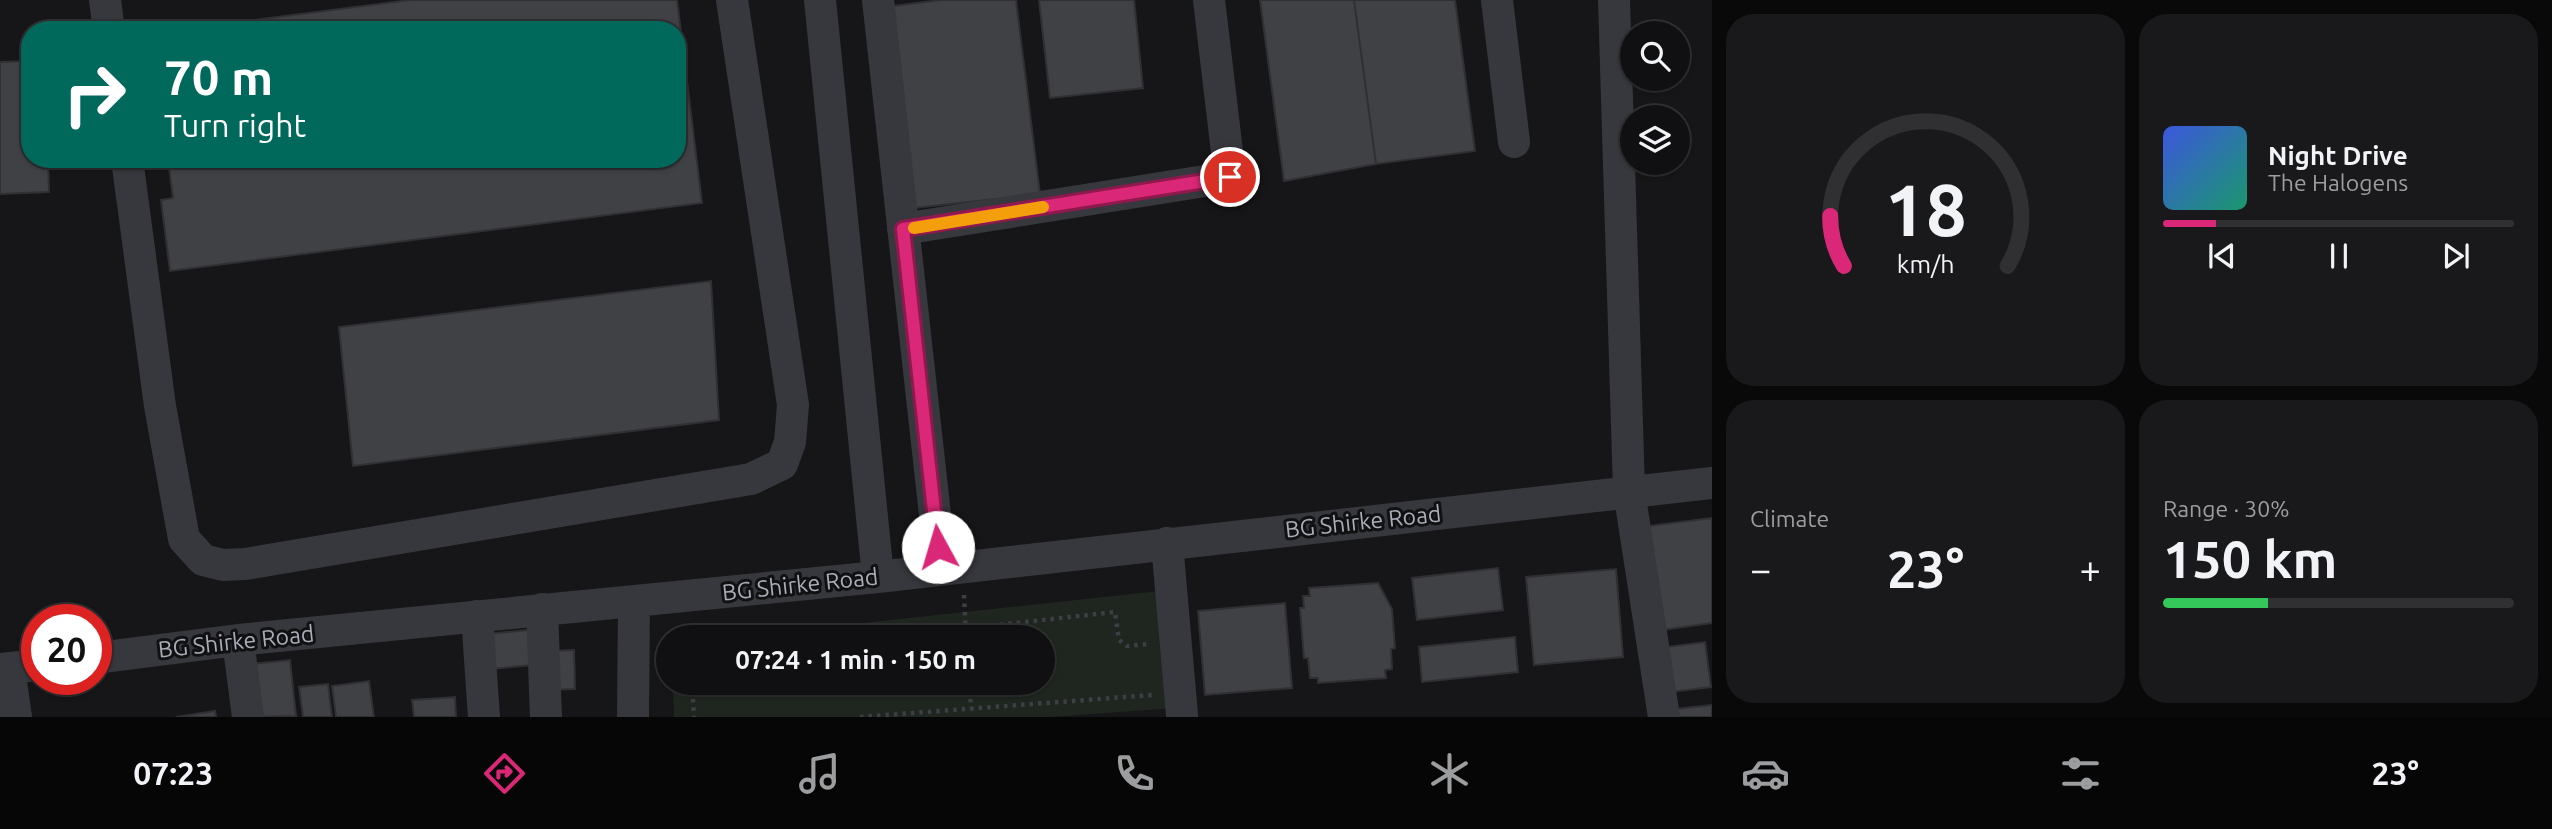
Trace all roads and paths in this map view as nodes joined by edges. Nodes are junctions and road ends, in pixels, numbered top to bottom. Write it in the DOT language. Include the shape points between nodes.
graph roads {
  1 [pos="105,0"];
  2 [pos="732,0"];
  3 [pos="820,0"];
  4 [pos="878,0"];
  5 [pos="1209,0"];
  6 [pos="1497,0"];
  7 [pos="1614,0"];
  8 [pos="108,21"];
  9 [pos="1514,142"];
  10 [pos="128,168"];
  11 [pos="903,229"];
  12 [pos="1712,483"];
  13 [pos="1629,491"];
  14 [pos="1167,543"];
  15 [pos="951,568"];
  16 [pos="878,577"];
  17 [pos="634,600"];
  18 [pos="542,610"];
  19 [pos="477,616"];
  20 [pos="965,625"];
  21 [pos="986,625"];
  22 [pos="238,640"];
  23 [pos="1154,648"];
  24 [pos="112,656"];
  25 [pos="15,668"];
  26 [pos="1156,683"];
  27 [pos="693,695"];
  28 [pos="970,695"];
  29 [pos="971,708"];
  30 [pos="1182,715"];
  31 [pos="16,717"];
  32 [pos="248,717"];
  33 [pos="484,717"];
  34 [pos="546,717"];
  35 [pos="633,717"];
  36 [pos="694,717"];
  37 [pos="860,717"];
  38 [pos="1664,717"];
  1 -- 8 [label="street"];
  2 -- 10 [label="street" via="793,405 790,442 782,464 751,480 244,564 203,560 184,539 159,406"];
  3 -- 16 [label="street"];
  4 -- 11 [label="street"];
  5 -- 11 [label="street" via="1230,177"];
  6 -- 9 [label="street"];
  7 -- 13 [label="street"];
  11 -- 15 [label="street"];
  12 -- 13 [label="street, BG Shirke Road"];
  13 -- 14 [label="street, BG Shirke Road"];
  13 -- 38 [label="street"];
  14 -- 15 [label="street, BG Shirke Road"];
  14 -- 30 [label="street"];
  15 -- 16 [label="street, BG Shirke Road"];
  15 -- 20 [label="path"];
  16 -- 17 [label="street, BG Shirke Road"];
  17 -- 18 [label="street, BG Shirke Road"];
  17 -- 35 [label="street"];
  18 -- 19 [label="street, BG Shirke Road"];
  18 -- 34 [label="street"];
  19 -- 22 [label="street, BG Shirke Road"];
  19 -- 33 [label="street"];
  21 -- 23 [label="path" via="1115,612 1119,640 1127,646 1148,644"];
  22 -- 24 [label="street, BG Shirke Road"];
  22 -- 32 [label="street"];
  25 -- 31 [label="street"];
  26 -- 29 [label="path" via="1157,694"];
  27 -- 36 [label="path"];
  28 -- 29 [label="path"];
  29 -- 37 [label="path"];
}
